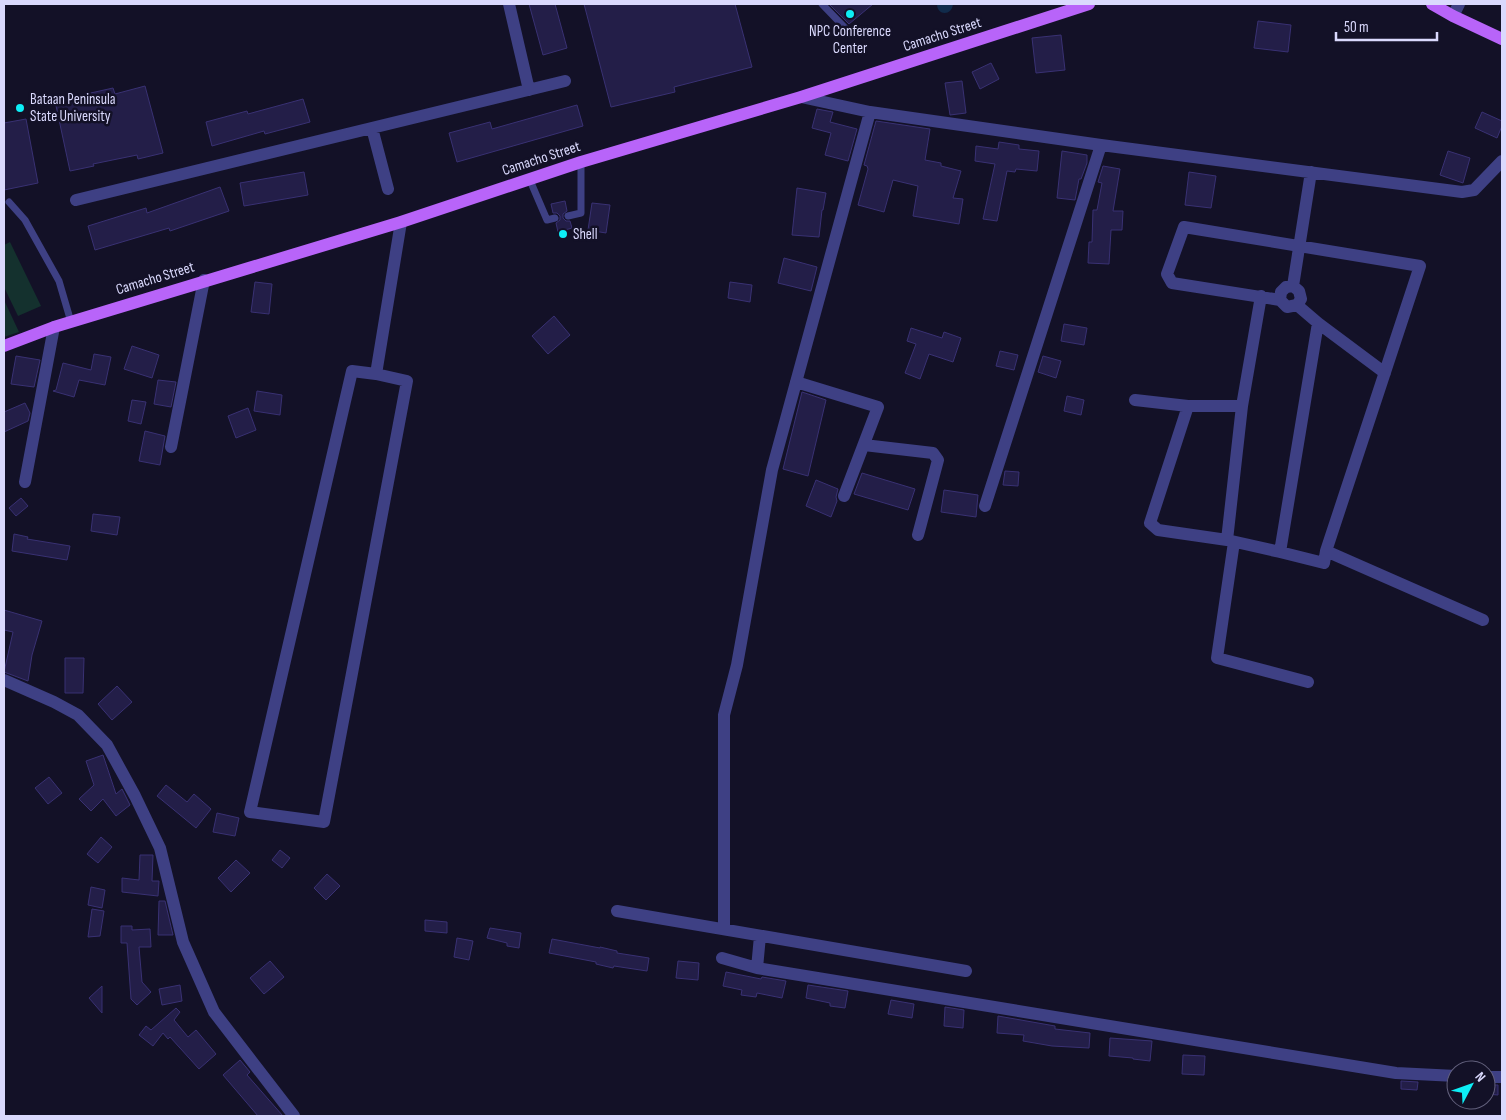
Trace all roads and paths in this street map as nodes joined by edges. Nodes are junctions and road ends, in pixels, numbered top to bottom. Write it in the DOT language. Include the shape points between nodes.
graph roads {
  1 [pos="509,4"];
  2 [pos="822,4"];
  3 [pos="1089,4"];
  4 [pos="1432,4"];
  5 [pos="1459,4"];
  6 [pos="1453,16"];
  7 [pos="847,30"];
  8 [pos="1502,39"];
  9 [pos="565,81"];
  10 [pos="529,90"];
  11 [pos="801,97"];
  12 [pos="870,112"];
  13 [pos="372,128"];
  14 [pos="1101,145"];
  15 [pos="581,162"];
  16 [pos="1501,163"];
  17 [pos="1311,172"];
  18 [pos="529,178"];
  19 [pos="388,189"];
  20 [pos="76,200"];
  21 [pos="9,202"];
  22 [pos="568,216"];
  23 [pos="555,218"];
  24 [pos="401,222"];
  25 [pos="1300,246"];
  26 [pos="204,280"];
  27 [pos="1293,286"];
  28 [pos="1261,296"];
  29 [pos="1280,300"];
  30 [pos="1297,305"];
  31 [pos="71,322"];
  32 [pos="1318,323"];
  33 [pos="54,327"];
  34 [pos="4,346"];
  35 [pos="1385,373"];
  36 [pos="376,374"];
  37 [pos="796,382"];
  38 [pos="1135,400"];
  39 [pos="1188,406"];
  40 [pos="1242,406"];
  41 [pos="864,445"];
  42 [pos="171,447"];
  43 [pos="25,482"];
  44 [pos="844,496"];
  45 [pos="985,506"];
  46 [pos="918,535"];
  47 [pos="1231,541"];
  48 [pos="1326,551"];
  49 [pos="1280,552"];
  50 [pos="1483,620"];
  51 [pos="4,680"];
  52 [pos="1308,682"];
  53 [pos="617,911"];
  54 [pos="724,928"];
  55 [pos="760,936"];
  56 [pos="722,958"];
  57 [pos="757,968"];
  58 [pos="966,971"];
  59 [pos="1446,1076"];
  60 [pos="294,1116"];
  1 -- 10 [label="street"];
  2 -- 7 [label="lane"];
  3 -- 11 [label="main road, Camacho Street"];
  4 -- 6 [label="main road"];
  5 -- 6 [label="street"];
  6 -- 8 [label="main road"];
  9 -- 10 [label="street"];
  10 -- 13 [label="street"];
  11 -- 12 [label="street"];
  11 -- 15 [label="main road, Camacho Street"];
  12 -- 14 [label="street"];
  12 -- 37 [label="street"];
  13 -- 19 [label="street"];
  13 -- 20 [label="street"];
  14 -- 17 [label="street"];
  14 -- 45 [label="street"];
  15 -- 18 [label="main road, Camacho Street"];
  15 -- 22 [label="lane" via="581,213"];
  16 -- 17 [label="street" via="1474,190 1462,192"];
  17 -- 25 [label="street"];
  18 -- 23 [label="lane" via="547,220"];
  18 -- 24 [label="main road, Camacho Street"];
  21 -- 31 [label="lane" via="25,220 59,281"];
  24 -- 26 [label="main road, Camacho Street"];
  24 -- 36 [label="street"];
  25 -- 27 [label="street"];
  25 -- 28 [label="street" via="1184,227 1167,274 1172,283"];
  25 -- 35 [label="street" via="1420,266"];
  26 -- 31 [label="main road, Camacho Street"];
  26 -- 42 [label="street"];
  27 -- 29 [label="street" via="1281,292"];
  27 -- 30 [label="street" via="1300,291 1301,299"];
  28 -- 29 [label="street"];
  28 -- 40 [label="street"];
  29 -- 30 [label="street" via="1287,307"];
  30 -- 32 [label="street"];
  31 -- 33 [label="main road, Camacho Street"];
  32 -- 35 [label="street"];
  32 -- 49 [label="street"];
  33 -- 34 [label="main road, Camacho Street"];
  33 -- 43 [label="street"];
  35 -- 48 [label="street"];
  36 -- 36 [label="street" via="352,371 250,812 324,822 407,381"];
  37 -- 41 [label="street" via="878,407"];
  37 -- 54 [label="street" via="772,470 737,665 724,715"];
  38 -- 39 [label="street"];
  39 -- 40 [label="street"];
  39 -- 47 [label="street" via="1150,523 1158,530"];
  40 -- 47 [label="street"];
  41 -- 44 [label="street"];
  41 -- 46 [label="street" via="934,453 938,460"];
  47 -- 49 [label="street"];
  47 -- 52 [label="street" via="1217,658"];
  48 -- 49 [label="street" via="1324,564"];
  48 -- 50 [label="street"];
  51 -- 60 [label="street" via="78,715 107,744 160,848 182,942 214,1012"];
  53 -- 54 [label="street"];
  54 -- 55 [label="street"];
  55 -- 57 [label="street"];
  55 -- 58 [label="street"];
  56 -- 57 [label="street"];
  57 -- 59 [label="street" via="1396,1073"];
}
